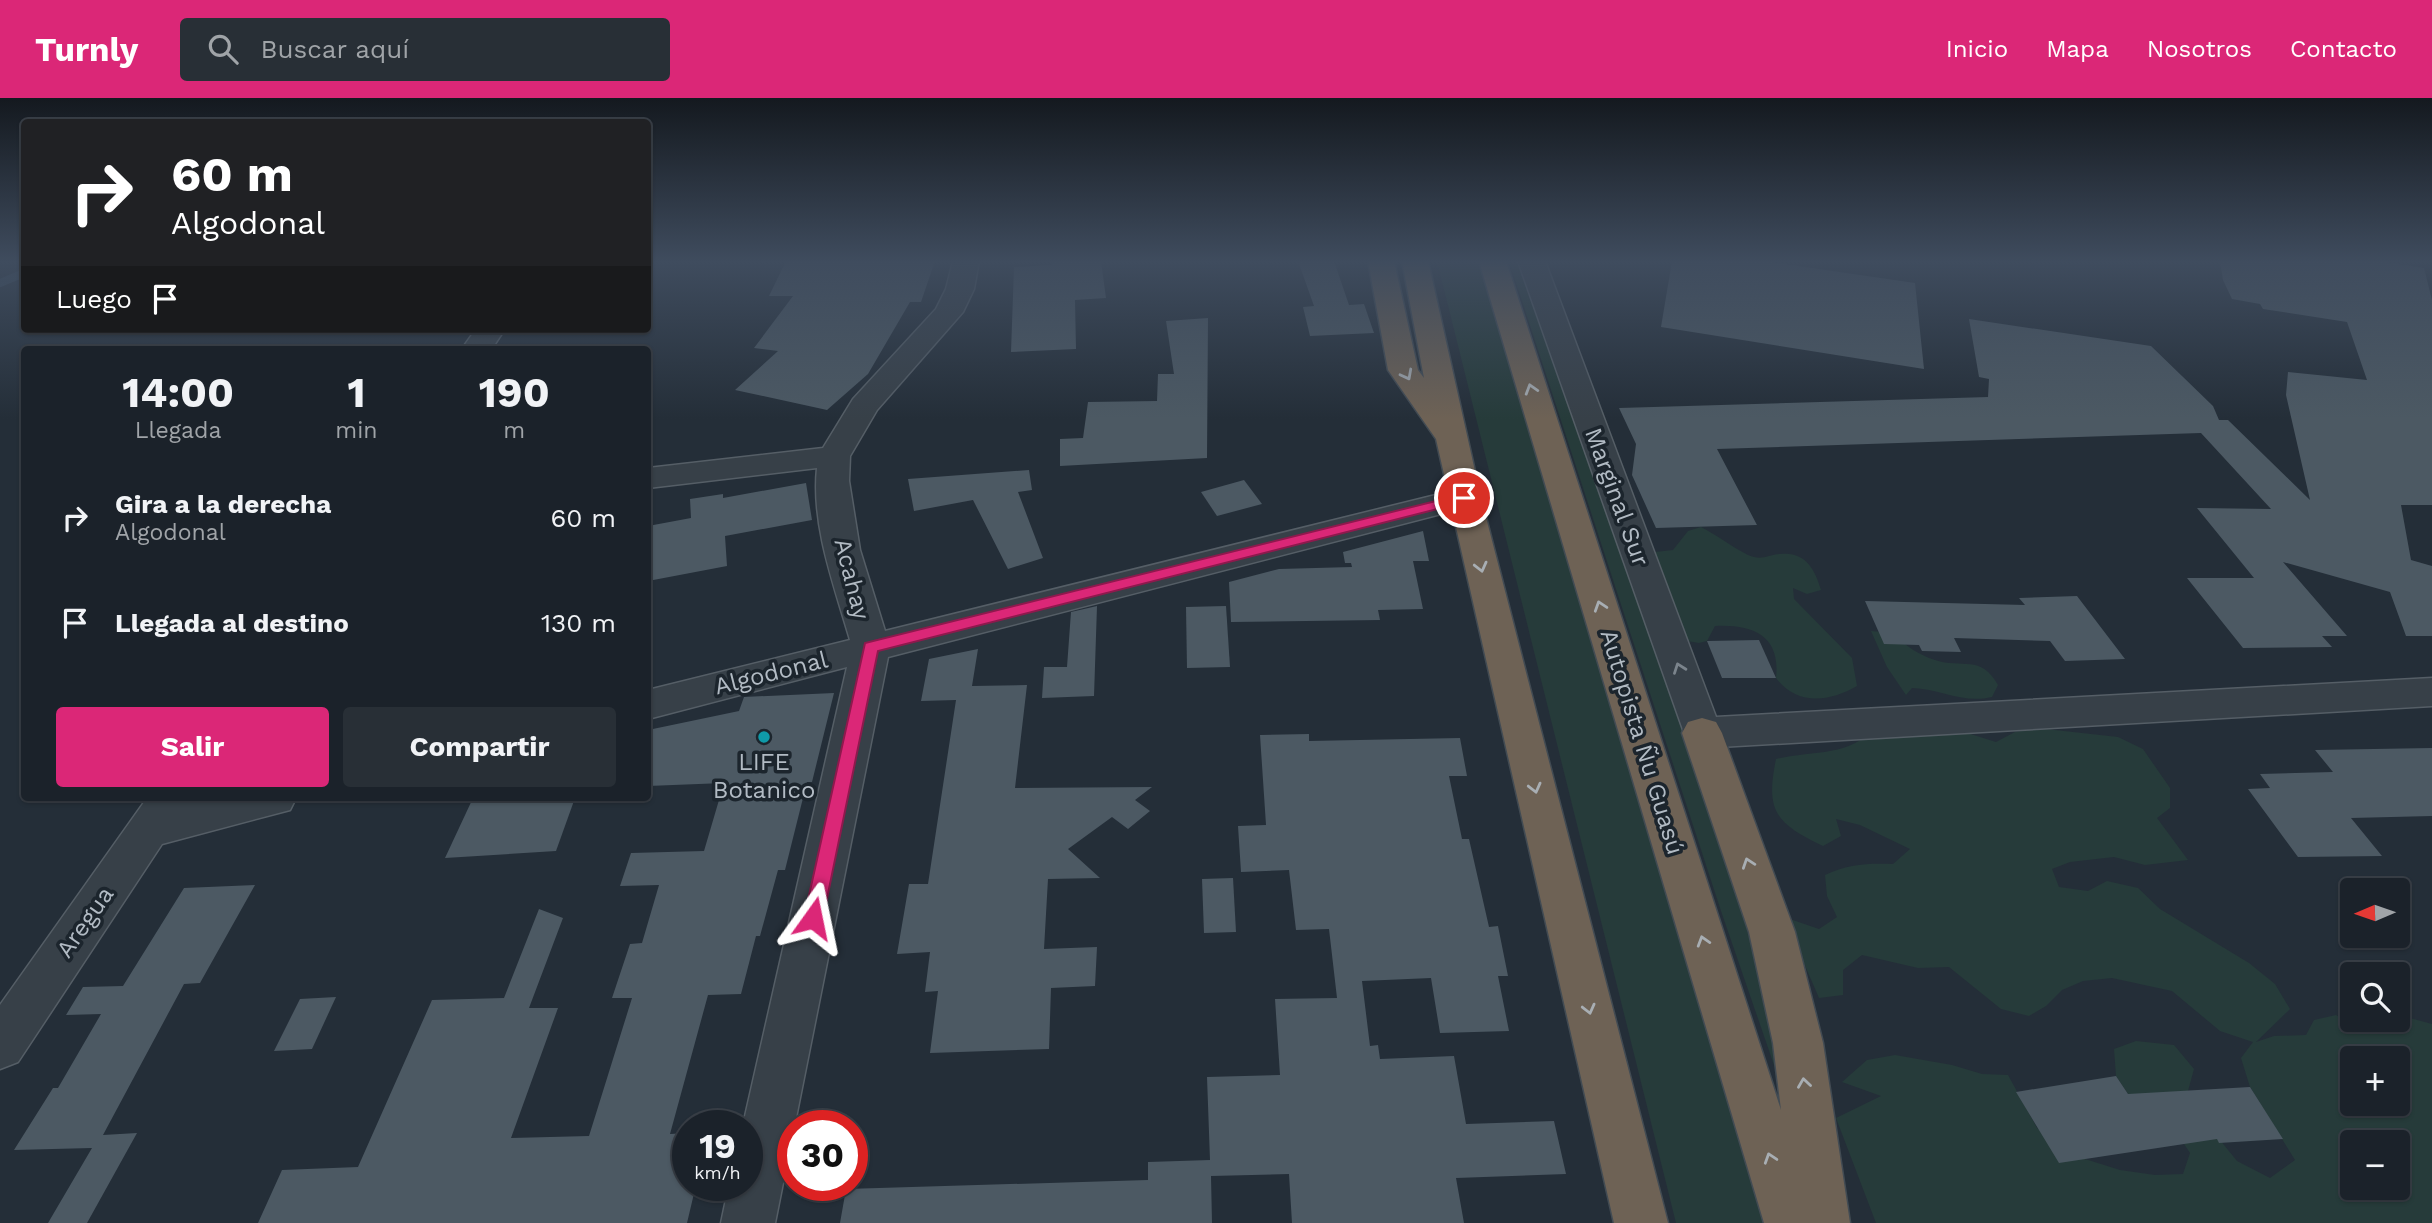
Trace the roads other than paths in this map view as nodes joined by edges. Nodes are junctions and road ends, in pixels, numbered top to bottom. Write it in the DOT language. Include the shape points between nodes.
graph roads {
  1 [pos="948,314"];
  2 [pos="1392,314"];
  3 [pos="1426,314"];
  4 [pos="1508,314"];
  5 [pos="1550,314"];
  6 [pos="1454,442"];
  7 [pos="834,456"];
  8 [pos="651,478"];
  9 [pos="1464,498"];
  10 [pos="871,647"];
  11 [pos="2432,692"];
  12 [pos="651,703"];
  13 [pos="1702,733"];
  14 [pos="253,801"];
  15 [pos="159,814"];
  16 [pos="0,1046"];
  17 [pos="748,1223"];
  18 [pos="1641,1223"];
  19 [pos="1791,1223"];
  20 [pos="1823,1223"];
  1 -- 7 [label="street, Acahay" via="864,405"];
  2 -- 6 [label="highway, one-way" via="1403,369"];
  3 -- 6 [label="highway"];
  19 -- 4 [label="highway, Autopista Ñu Guasú, one-way"];
  13 -- 5 [label="street, Marginal Sur, one-way"];
  6 -- 9 [label="highway"];
  7 -- 8 [label="street"];
  7 -- 10 [label="street, Acahay" via="832,481 842,550"];
  9 -- 10 [label="street, Algodonal"];
  9 -- 18 [label="highway, one-way"];
  10 -- 12 [label="street, Algodonal"];
  10 -- 17 [label="street, Acahay"];
  11 -- 13 [label="street"];
  20 -- 13 [label="highway, one-way" via="1798,1043 1773,933"];
  14 -- 15 [label="street"];
  15 -- 16 [label="street, Aregua"];
}
